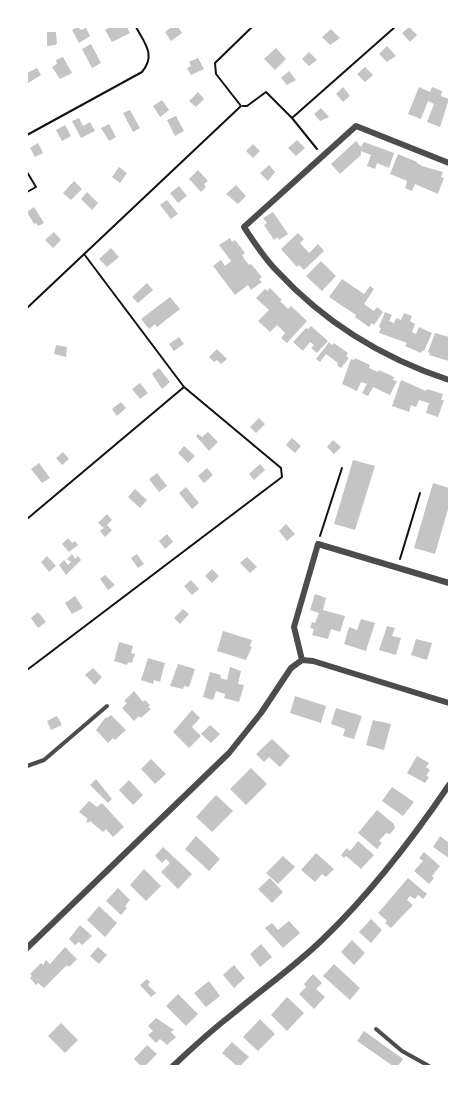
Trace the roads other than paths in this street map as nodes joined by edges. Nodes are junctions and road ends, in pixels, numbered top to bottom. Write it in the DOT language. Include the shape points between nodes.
graph roads {
  1 [pos="449,164"];
  2 [pos="449,380"];
  3 [pos="449,583"];
  4 [pos="302,660"];
  5 [pos="449,703"];
  6 [pos="107,706"];
  7 [pos="27,766"];
  8 [pos="449,785"];
  9 [pos="27,948"];
  10 [pos="376,1029"];
  11 [pos="173,1066"];
  12 [pos="429,1066"];
  1 -- 2 [label="street" via="356,126 244,227 275,270 324,316 379,351"];
  3 -- 4 [label="street" via="318,544 294,627"];
  4 -- 5 [label="street"];
  4 -- 9 [label="street" via="291,669 229,753"];
  6 -- 7 [label="lane" via="44,760"];
  8 -- 11 [label="street" via="376,884 323,939"];
  10 -- 12 [label="lane" via="402,1051"];
}
